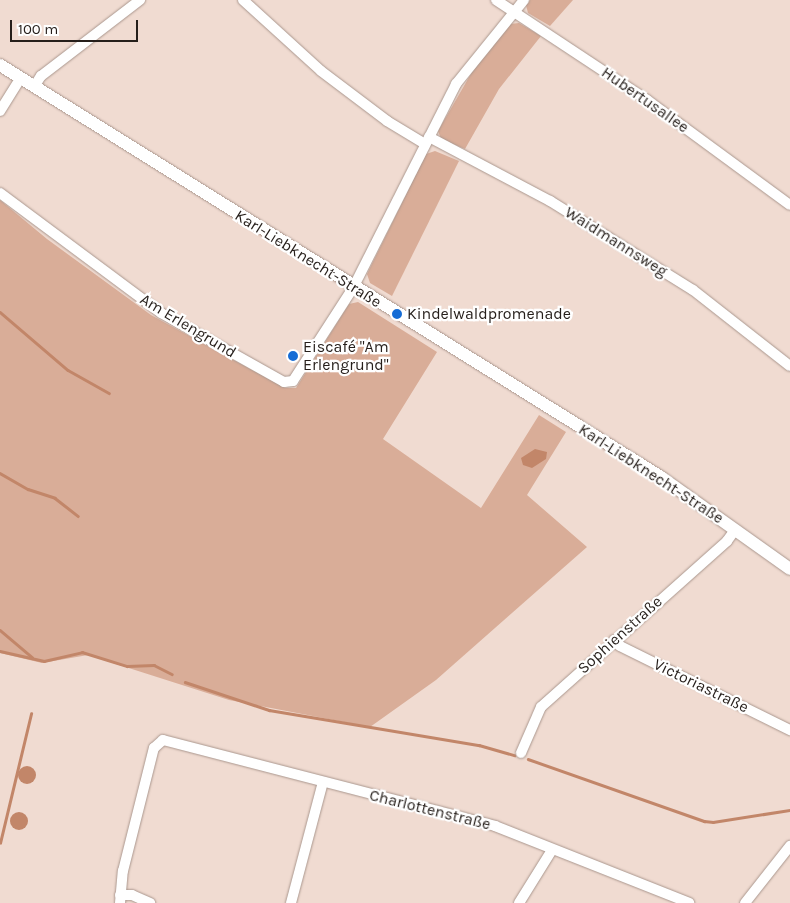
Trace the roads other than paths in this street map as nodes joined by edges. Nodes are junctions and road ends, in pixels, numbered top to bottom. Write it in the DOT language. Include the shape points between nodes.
graph roads {
  1 [pos="140,0"];
  2 [pos="243,0"];
  3 [pos="496,0"];
  4 [pos="524,0"];
  5 [pos="514,11"];
  6 [pos="0,65"];
  7 [pos="21,78"];
  8 [pos="34,87"];
  9 [pos="0,111"];
  10 [pos="427,141"];
  11 [pos="0,193"];
  12 [pos="790,205"];
  13 [pos="353,288"];
  14 [pos="790,366"];
  15 [pos="735,530"];
  16 [pos="790,569"];
  17 [pos="614,640"];
  18 [pos="790,730"];
  19 [pos="521,753"];
  20 [pos="323,782"];
  21 [pos="790,846"];
  22 [pos="552,850"];
  23 [pos="120,899"];
  24 [pos="150,903"];
  25 [pos="291,903"];
  26 [pos="519,903"];
  27 [pos="689,903"];
  28 [pos="746,903"];
  1 -- 8 [label="street" via="41,76"];
  2 -- 10 [label="street, Waidmannsweg" via="320,71 387,121"];
  3 -- 5 [label="street, Hubertusallee"];
  4 -- 5 [label="street"];
  5 -- 10 [label="street" via="456,84"];
  5 -- 12 [label="street, Hubertusallee" via="647,100"];
  6 -- 7 [label="street, Karl-Liebknecht-Straße"];
  7 -- 8 [label="street, Karl-Liebknecht-Straße"];
  7 -- 9 [label="street"];
  8 -- 13 [label="street, Karl-Liebknecht-Straße"];
  10 -- 13 [label="street"];
  10 -- 14 [label="street, Waidmannsweg" via="550,200 693,290"];
  11 -- 13 [label="street, Am Erlengrund" via="161,313 284,382 296,378"];
  13 -- 15 [label="street, Karl-Liebknecht-Straße" via="661,477"];
  15 -- 16 [label="street, Karl-Liebknecht-Straße"];
  15 -- 17 [label="street, Sophienstraße" via="727,541"];
  17 -- 18 [label="street, Victoriastraße" via="620,646"];
  17 -- 19 [label="street, Sophienstraße" via="541,707"];
  20 -- 22 [label="street, Charlottenstraße" via="495,826 521,834"];
  20 -- 23 [label="street, Charlottenstraße" via="164,740 154,748"];
  20 -- 25 [label="street"];
  21 -- 28 [label="street"];
  22 -- 26 [label="street"];
  22 -- 27 [label="street, Charlottenstraße"];
  23 -- 24 [label="street" via="132,895"];
}
